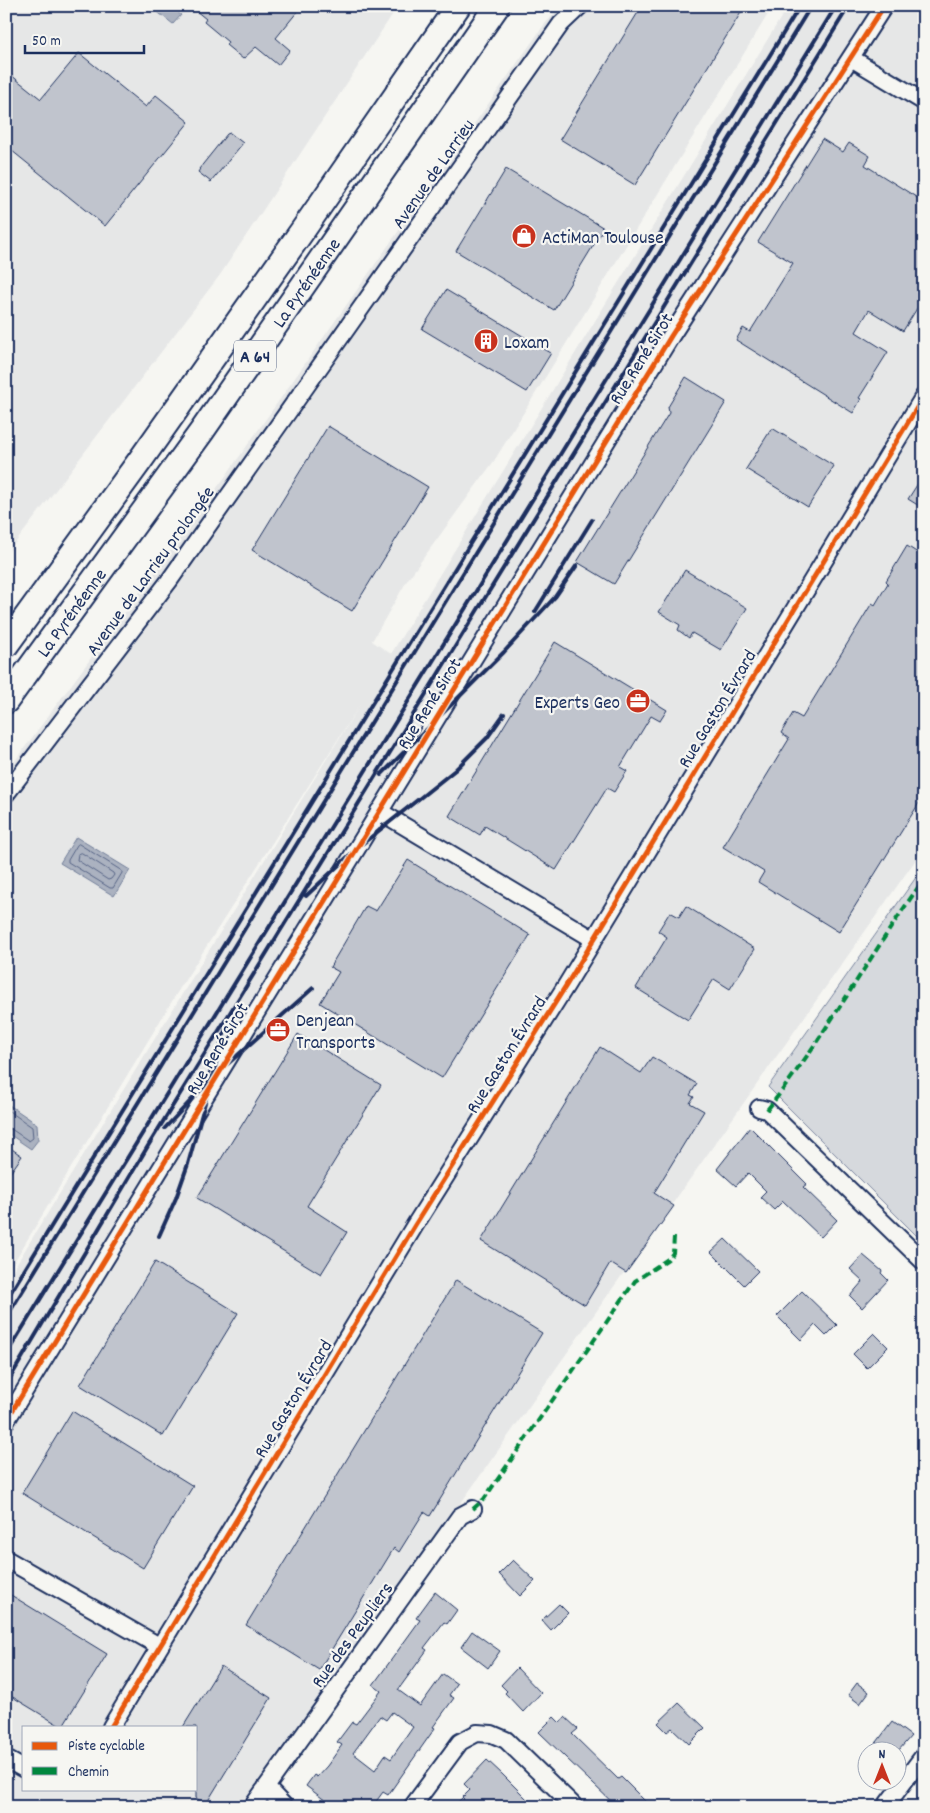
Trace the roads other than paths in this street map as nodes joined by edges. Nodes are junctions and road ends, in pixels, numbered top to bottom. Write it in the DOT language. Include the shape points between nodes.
graph roads {
  1 [pos="458,6"];
  2 [pos="497,6"];
  3 [pos="580,6"];
  4 [pos="884,6"];
  5 [pos="851,58"];
  6 [pos="924,102"];
  7 [pos="320,366"];
  8 [pos="924,396"];
  9 [pos="6,645"];
  10 [pos="6,701"];
  11 [pos="6,794"];
  12 [pos="379,811"];
  13 [pos="594,939"];
  14 [pos="759,1108"];
  15 [pos="924,1262"];
  16 [pos="6,1421"];
  17 [pos="472,1510"];
  18 [pos="6,1559"];
  19 [pos="159,1646"];
  20 [pos="112,1726"];
  21 [pos="924,1756"];
  22 [pos="6,1759"];
  23 [pos="22,1768"];
  24 [pos="266,1787"];
  25 [pos="252,1807"];
  26 [pos="285,1807"];
  27 [pos="412,1807"];
  28 [pos="575,1807"];
  29 [pos="885,1807"];
  1 -- 9 [label="highway, La Pyrénéenne / A 64" via="139,462"];
  2 -- 10 [label="highway, La Pyrénéenne / A 64" via="202,431"];
  3 -- 7 [label="street, Avenue de Larrieu" via="561,24"];
  4 -- 5 [label="street, Rue René Sirot"];
  5 -- 6 [label="street"];
  5 -- 12 [label="street, Rue René Sirot" via="671,336"];
  7 -- 11 [label="street, Avenue de Larrieu prolongée" via="168,581"];
  8 -- 13 [label="street, Rue Gaston Évrard"];
  12 -- 13 [label="street"];
  12 -- 16 [label="street, Rue René Sirot"];
  13 -- 19 [label="street, Rue Gaston Évrard" via="415,1225"];
  14 -- 15 [label="street" via="767,1110"];
  17 -- 24 [label="street, Rue des Peupliers" via="460,1516"];
  18 -- 19 [label="street"];
  19 -- 20 [label="street, Rue Gaston Évrard"];
  21 -- 29 [label="street"];
  22 -- 23 [label="street"];
  24 -- 25 [label="street, Rue des Peupliers"];
  24 -- 26 [label="street"];
  27 -- 28 [label="street" via="460,1742 476,1733 492,1734 506,1740"];
}
